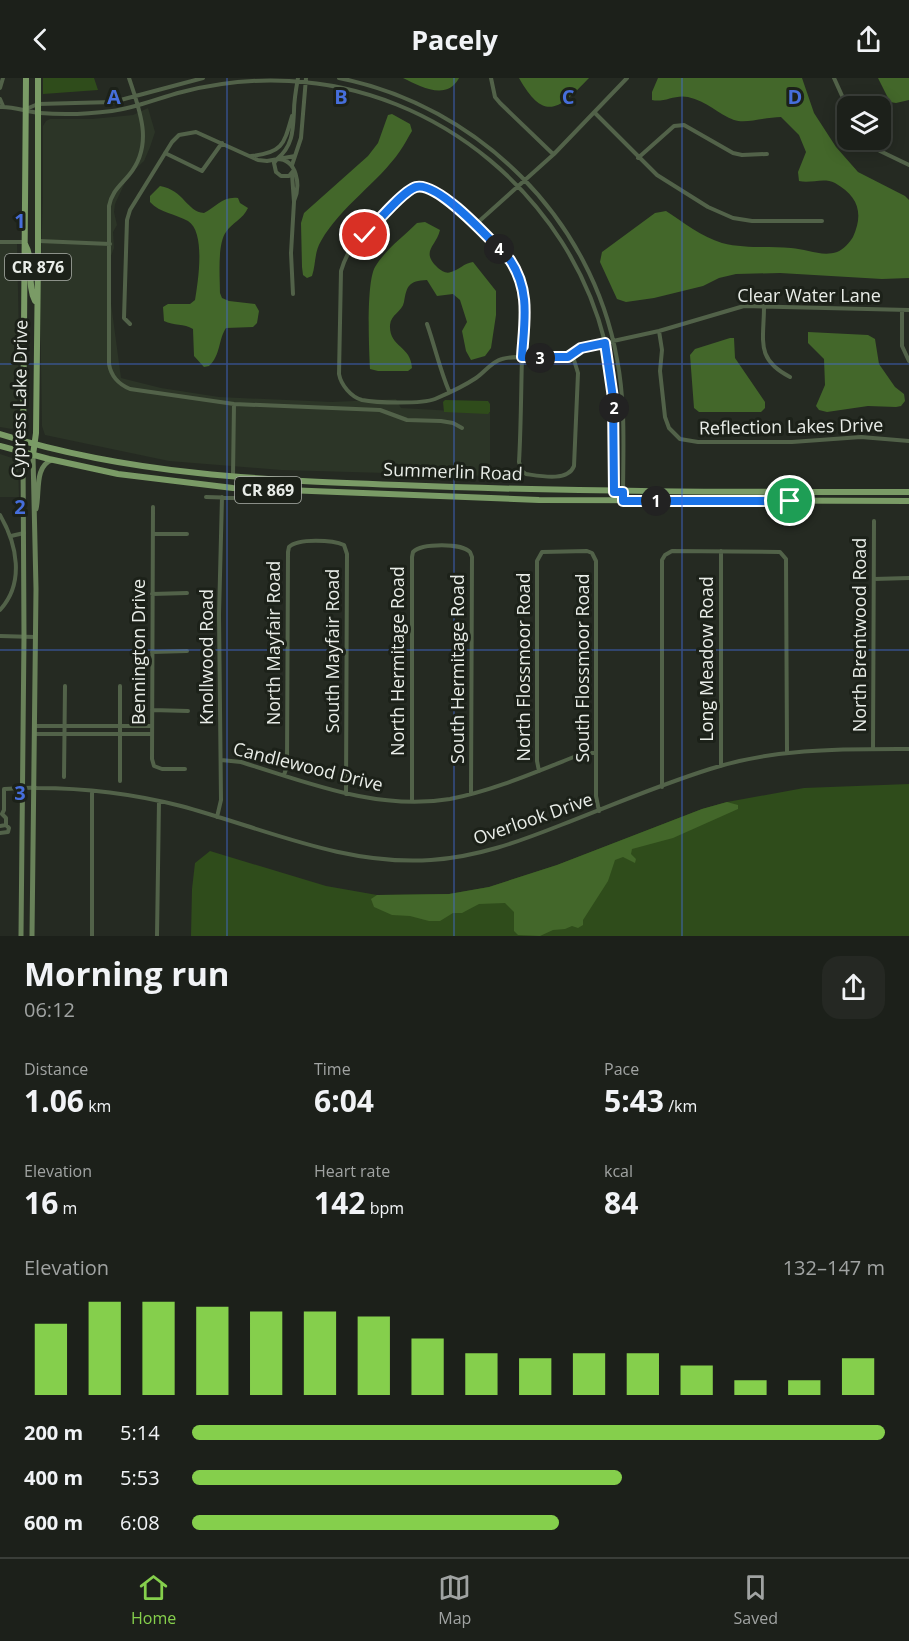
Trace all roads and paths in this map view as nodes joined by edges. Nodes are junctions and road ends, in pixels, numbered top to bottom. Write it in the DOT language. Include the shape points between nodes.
graph roads {
  1 [pos="3,78"];
  2 [pos="26,78"];
  3 [pos="38,78"];
  4 [pos="129,78"];
  5 [pos="203,78"];
  6 [pos="339,78"];
  7 [pos="491,78"];
  8 [pos="627,78"];
  9 [pos="834,78"];
  10 [pos="298,80"];
  11 [pos="305,80"];
  12 [pos="0,88"];
  13 [pos="842,96"];
  14 [pos="136,97"];
  15 [pos="0,99"];
  16 [pos="38,104"];
  17 [pos="138,106"];
  18 [pos="2,107"];
  19 [pos="25,110"];
  20 [pos="294,111"];
  21 [pos="595,112"];
  22 [pos="38,113"];
  23 [pos="222,143"];
  24 [pos="879,150"];
  25 [pos="165,153"];
  26 [pos="554,154"];
  27 [pos="767,154"];
  28 [pos="251,156"];
  29 [pos="295,156"];
  30 [pos="638,158"];
  31 [pos="277,159"];
  32 [pos="909,165"];
  33 [pos="293,170"];
  34 [pos="526,181"];
  35 [pos="520,187"];
  36 [pos="822,221"];
  37 [pos="476,225"];
  38 [pos="39,241"];
  39 [pos="0,242"];
  40 [pos="25,242"];
  41 [pos="110,244"];
  42 [pos="293,294"];
  43 [pos="37,304"];
  44 [pos="765,306"];
  45 [pos="902,310"];
  46 [pos="909,310"];
  47 [pos="130,324"];
  48 [pos="428,324"];
  49 [pos="658,331"];
  50 [pos="614,342"];
  51 [pos="605,343"];
  52 [pos="522,357"];
  53 [pos="568,357"];
  54 [pos="909,361"];
  55 [pos="790,377"];
  56 [pos="449,391"];
  57 [pos="234,404"];
  58 [pos="462,428"];
  59 [pos="0,434"];
  60 [pos="23,441"];
  61 [pos="909,441"];
  62 [pos="34,444"];
  63 [pos="0,446"];
  64 [pos="23,453"];
  65 [pos="33,456"];
  66 [pos="52,460"];
  67 [pos="232,478"];
  68 [pos="614,492"];
  69 [pos="623,492"];
  70 [pos="909,492"];
  71 [pos="206,497"];
  72 [pos="222,497"];
  73 [pos="239,498"];
  74 [pos="614,501"];
  75 [pos="623,501"];
  76 [pos="909,501"];
  77 [pos="153,507"];
  78 [pos="0,515"];
  79 [pos="34,519"];
  80 [pos="874,521"];
  81 [pos="24,533"];
  82 [pos="153,534"];
  83 [pos="187,534"];
  84 [pos="11,536"];
  85 [pos="344,545"];
  86 [pos="465,547"];
  87 [pos="721,551"];
  88 [pos="596,561"];
  89 [pos="874,579"];
  90 [pos="909,579"];
  91 [pos="187,593"];
  92 [pos="152,594"];
  93 [pos="0,610"];
  94 [pos="0,636"];
  95 [pos="24,636"];
  96 [pos="36,637"];
  97 [pos="187,651"];
  98 [pos="152,652"];
  99 [pos="65,686"];
  100 [pos="120,686"];
  101 [pos="152,710"];
  102 [pos="188,711"];
  103 [pos="34,726"];
  104 [pos="64,726"];
  105 [pos="120,726"];
  106 [pos="152,726"];
  107 [pos="34,734"];
  108 [pos="64,734"];
  109 [pos="120,734"];
  110 [pos="152,734"];
  111 [pos="873,749"];
  112 [pos="909,749"];
  113 [pos="787,752"];
  114 [pos="596,753"];
  115 [pos="221,760"];
  116 [pos="721,766"];
  117 [pos="185,769"];
  118 [pos="539,771"];
  119 [pos="284,775"];
  120 [pos="64,777"];
  121 [pos="120,781"];
  122 [pos="34,787"];
  123 [pos="662,787"];
  124 [pos="23,789"];
  125 [pos="92,791"];
  126 [pos="346,794"];
  127 [pos="471,794"];
  128 [pos="159,801"];
  129 [pos="412,801"];
  130 [pos="599,811"];
  131 [pos="217,817"];
  132 [pos="6,825"];
  133 [pos="0,826"];
  134 [pos="0,833"];
  135 [pos="21,905"];
  136 [pos="32,906"];
  137 [pos="21,936"];
  138 [pos="32,936"];
  139 [pos="92,936"];
  140 [pos="157,936"];
  1 -- 12 [label="street"];
  2 -- 19 [label="main road, Cypress Lake Drive / CR 876"];
  3 -- 16 [label="main road, Cypress Lake Drive / CR 876"];
  4 -- 14 [label="street"];
  5 -- 14 [label="street"];
  6 -- 34 [label="street" via="397,95 444,116 489,147"];
  7 -- 26 [label="street" via="495,97"];
  8 -- 21 [label="street"];
  9 -- 13 [label="street"];
  10 -- 11 [label="street"];
  10 -- 17 [label="street" via="224,84"];
  10 -- 20 [label="street"];
  11 -- 29 [label="street" via="301,138"];
  11 -- 35 [label="street" via="365,93 421,115 477,149"];
  14 -- 16 [label="street" via="101,104"];
  14 -- 17 [label="street"];
  15 -- 18 [label="street"];
  16 -- 19 [label="street"];
  16 -- 22 [label="main road, Cypress Lake Drive / CR 876"];
  17 -- 22 [label="street" via="95,113"];
  17 -- 41 [label="street" via="145,133 142,150 111,199"];
  18 -- 19 [label="street"];
  19 -- 22 [label="street"];
  19 -- 40 [label="main road, Cypress Lake Drive / CR 876"];
  20 -- 28 [label="street" via="283,143 270,153"];
  20 -- 31 [label="street" via="292,136 286,152"];
  21 -- 26 [label="street"];
  21 -- 30 [label="street"];
  22 -- 38 [label="main road, Cypress Lake Drive / CR 876"];
  23 -- 25 [label="street" via="196,132 188,133 179,135"];
  23 -- 25 [label="street" via="202,171"];
  23 -- 28 [label="street"];
  24 -- 32 [label="street"];
  25 -- 47 [label="street" via="127,220 124,318"];
  26 -- 34 [label="street"];
  27 -- 30 [label="street" via="733,153 684,125 674,126"];
  28 -- 31 [label="street" via="258,160"];
  29 -- 31 [label="street"];
  29 -- 33 [label="street"];
  30 -- 36 [label="street" via="671,186 733,218"];
  31 -- 33 [label="street" via="284,159"];
  31 -- 33 [label="street" via="276,172 285,176"];
  33 -- 42 [label="street" via="297,193 291,253"];
  34 -- 35 [label="street"];
  34 -- 50 [label="street" via="560,222 579,253"];
  35 -- 37 [label="street"];
  35 -- 51 [label="street" via="575,263"];
  37 -- 52 [label="street" via="510,260 521,281 526,305"];
  37 -- 56 [label="street" via="429,188 416,187 354,246 341,271 342,385 361,400 418,402 434,400"];
  38 -- 41 [label="street"];
  38 -- 43 [label="main road, Cypress Lake Drive / CR 876"];
  39 -- 40 [label="street"];
  40 -- 43 [label="main road" via="31,256"];
  40 -- 60 [label="main road, Cypress Lake Drive / CR 876"];
  41 -- 57 [label="street" via="109,364 118,382 130,389"];
  43 -- 62 [label="main road, Cypress Lake Drive / CR 876"];
  44 -- 45 [label="street, Clear Water Lane"];
  44 -- 49 [label="street, Clear Water Lane" via="733,308"];
  44 -- 55 [label="street" via="765,357"];
  45 -- 46 [label="street, Clear Water Lane"];
  45 -- 54 [label="street" via="902,346"];
  48 -- 56 [label="street"];
  49 -- 50 [label="street, Clear Water Lane"];
  49 -- 61 [label="street, Reflection Lakes Drive" via="664,417 680,439 792,442 861,437"];
  50 -- 51 [label="street, Clear Water Lane"];
  50 -- 69 [label="street" via="622,397"];
  51 -- 53 [label="street, Clear Water Lane" via="581,348"];
  51 -- 68 [label="street" via="613,398"];
  52 -- 53 [label="street"];
  52 -- 53 [label="street" via="519,467 526,474 564,476 574,466 578,373 574,360"];
  52 -- 56 [label="street" via="495,361 475,379"];
  57 -- 58 [label="street" via="373,410 407,420 445,422"];
  57 -- 67 [label="street"];
  59 -- 60 [label="main road, Summerlin Road / CR 869"];
  60 -- 62 [label="main road, Summerlin Road / CR 869"];
  60 -- 64 [label="main road, Cypress Lake Drive / CR 876"];
  62 -- 65 [label="main road, Cypress Lake Drive / CR 876"];
  62 -- 67 [label="main road, Summerlin Road / CR 869" via="160,469"];
  63 -- 64 [label="main road, Summerlin Road / CR 869"];
  64 -- 65 [label="main road, Summerlin Road / CR 869"];
  64 -- 81 [label="main road, Cypress Lake Drive / CR 876"];
  65 -- 66 [label="main road, Summerlin Road / CR 869"];
  65 -- 79 [label="main road, Cypress Lake Drive / CR 876"];
  66 -- 74 [label="main road, Summerlin Road / CR 869" via="156,480 233,488"];
  66 -- 79 [label="main road" via="40,468"];
  67 -- 68 [label="main road, Summerlin Road / CR 869"];
  68 -- 69 [label="main road, Summerlin Road / CR 869"];
  68 -- 74 [label="street"];
  69 -- 70 [label="main road, Summerlin Road / CR 869"];
  69 -- 75 [label="street"];
  71 -- 72 [label="street"];
  72 -- 73 [label="street"];
  72 -- 115 [label="street, Knollwood Road"];
  74 -- 75 [label="main road, Summerlin Road / CR 869"];
  75 -- 76 [label="main road, Summerlin Road / CR 869"];
  77 -- 82 [label="street, Bennington Drive"];
  78 -- 84 [label="street"];
  79 -- 96 [label="main road, Cypress Lake Drive / CR 876"];
  80 -- 89 [label="street, North Brentwood Road"];
  81 -- 84 [label="street"];
  81 -- 95 [label="main road, Cypress Lake Drive / CR 876"];
  82 -- 83 [label="street"];
  82 -- 92 [label="street, Bennington Drive"];
  84 -- 93 [label="street" via="14,586"];
  85 -- 119 [label="street, North Mayfair Road" via="297,542 289,547"];
  85 -- 126 [label="street, South Mayfair Road"];
  86 -- 127 [label="street, South Hermitage Road" via="472,557"];
  86 -- 129 [label="street, North Hermitage Road" via="417,548 412,556"];
  87 -- 113 [label="street" via="780,552 787,564"];
  87 -- 116 [label="street, Long Meadow Road"];
  87 -- 123 [label="street" via="672,551 662,560"];
  88 -- 114 [label="street, South Flossmoor Road"];
  88 -- 118 [label="street, North Flossmoor Road" via="587,551 542,552 537,561"];
  89 -- 90 [label="street"];
  89 -- 111 [label="street, North Brentwood Road"];
  91 -- 92 [label="street"];
  92 -- 98 [label="street, Bennington Drive"];
  94 -- 95 [label="street"];
  95 -- 96 [label="street"];
  95 -- 124 [label="main road, Cypress Lake Drive / CR 876"];
  96 -- 103 [label="main road, Cypress Lake Drive / CR 876"];
  97 -- 98 [label="street"];
  98 -- 101 [label="street, Bennington Drive"];
  99 -- 104 [label="street"];
  100 -- 105 [label="street"];
  101 -- 102 [label="street"];
  101 -- 106 [label="street, Bennington Drive"];
  103 -- 104 [label="street"];
  103 -- 107 [label="main road, Cypress Lake Drive / CR 876"];
  104 -- 105 [label="street"];
  104 -- 108 [label="street"];
  105 -- 106 [label="street"];
  105 -- 109 [label="street"];
  106 -- 110 [label="street, Bennington Drive"];
  107 -- 108 [label="street"];
  107 -- 122 [label="main road, Cypress Lake Drive / CR 876"];
  108 -- 109 [label="street"];
  108 -- 120 [label="street"];
  109 -- 110 [label="street"];
  109 -- 121 [label="street"];
  110 -- 117 [label="street, Bennington Drive" via="154,766"];
  111 -- 112 [label="street, Overlook Drive"];
  111 -- 113 [label="street, Overlook Drive"];
  113 -- 116 [label="street, Overlook Drive"];
  114 -- 118 [label="street, Candlewood Drive" via="584,753"];
  114 -- 130 [label="street, South Flossmoor Road"];
  115 -- 119 [label="street, Candlewood Drive"];
  115 -- 131 [label="street, Knollwood Road" via="221,805"];
  116 -- 123 [label="street, Overlook Drive"];
  118 -- 127 [label="street, Candlewood Drive"];
  119 -- 126 [label="street, Candlewood Drive"];
  122 -- 124 [label="street, Overlook Drive"];
  122 -- 125 [label="street, Overlook Drive"];
  122 -- 136 [label="main road, Cypress Lake Drive / CR 876"];
  123 -- 130 [label="street, Overlook Drive"];
  124 -- 132 [label="street, Overlook Drive" via="4,789 2,814"];
  124 -- 135 [label="main road, Cypress Lake Drive / CR 876"];
  125 -- 128 [label="street, Overlook Drive"];
  125 -- 139 [label="street"];
  126 -- 129 [label="street, Candlewood Drive"];
  127 -- 129 [label="street, Candlewood Drive"];
  128 -- 131 [label="street, Overlook Drive"];
  128 -- 140 [label="street"];
  130 -- 131 [label="street, Overlook Drive" via="499,848 428,860 385,860 344,854"];
  132 -- 133 [label="street"];
  132 -- 134 [label="street" via="8,832"];
  135 -- 136 [label="street"];
  135 -- 137 [label="main road, Cypress Lake Drive / CR 876"];
  136 -- 138 [label="main road, Cypress Lake Drive / CR 876"];
}
